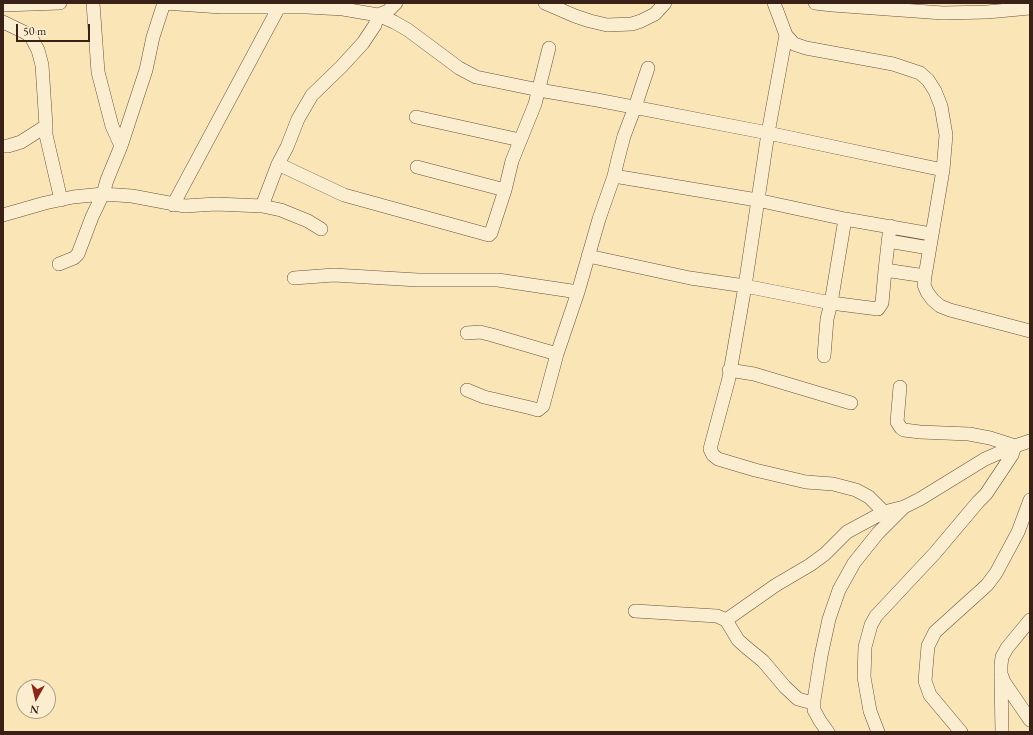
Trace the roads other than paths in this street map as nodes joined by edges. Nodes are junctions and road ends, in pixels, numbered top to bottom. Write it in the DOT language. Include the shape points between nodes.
graph roads {
  1 [pos="35,3"];
  2 [pos="49,3"];
  3 [pos="60,3"];
  4 [pos="92,3"];
  5 [pos="164,3"];
  6 [pos="396,3"];
  7 [pos="545,3"];
  8 [pos="665,3"];
  9 [pos="774,3"];
  10 [pos="816,3"];
  11 [pos="3,5"];
  12 [pos="279,7"];
  13 [pos="1030,8"];
  14 [pos="378,15"];
  15 [pos="3,22"];
  16 [pos="394,22"];
  17 [pos="786,35"];
  18 [pos="550,48"];
  19 [pos="648,68"];
  20 [pos="539,90"];
  21 [pos="635,107"];
  22 [pos="416,118"];
  23 [pos="46,126"];
  24 [pos="768,133"];
  25 [pos="520,140"];
  26 [pos="3,146"];
  27 [pos="121,146"];
  28 [pos="278,164"];
  29 [pos="417,167"];
  30 [pos="943,170"];
  31 [pos="614,176"];
  32 [pos="505,190"];
  33 [pos="103,194"];
  34 [pos="61,200"];
  35 [pos="757,200"];
  36 [pos="173,205"];
  37 [pos="262,206"];
  38 [pos="3,215"];
  39 [pos="845,219"];
  40 [pos="890,226"];
  41 [pos="320,229"];
  42 [pos="931,234"];
  43 [pos="888,241"];
  44 [pos="929,248"];
  45 [pos="588,256"];
  46 [pos="59,264"];
  47 [pos="885,270"];
  48 [pos="925,276"];
  49 [pos="294,278"];
  50 [pos="745,286"];
  51 [pos="578,292"];
  52 [pos="831,303"];
  53 [pos="1030,331"];
  54 [pos="467,333"];
  55 [pos="556,354"];
  56 [pos="824,356"];
  57 [pos="729,370"];
  58 [pos="900,387"];
  59 [pos="466,390"];
  60 [pos="851,403"];
  61 [pos="1030,442"];
  62 [pos="1015,446"];
  63 [pos="1030,500"];
  64 [pos="904,507"];
  65 [pos="884,512"];
  66 [pos="635,611"];
  67 [pos="726,620"];
  68 [pos="1030,620"];
  69 [pos="1001,674"];
  70 [pos="814,700"];
  71 [pos="1030,720"];
  72 [pos="828,732"];
  73 [pos="878,732"];
  74 [pos="961,732"];
  75 [pos="1002,732"];
  1 -- 2 [label="street"];
  1 -- 11 [label="street"];
  2 -- 3 [label="street"];
  4 -- 27 [label="street" via="98,72 112,126"];
  5 -- 12 [label="street" via="221,7"];
  5 -- 27 [label="street" via="146,70"];
  6 -- 14 [label="street" via="388,11"];
  6 -- 16 [label="street"];
  7 -- 8 [label="street" via="590,21 632,24 655,14"];
  9 -- 17 [label="street"];
  10 -- 13 [label="street" via="943,12 994,12"];
  12 -- 14 [label="street" via="343,9"];
  12 -- 36 [label="street"];
  14 -- 16 [label="street"];
  14 -- 28 [label="street" via="375,25 363,43 342,67 312,94"];
  15 -- 23 [label="street" via="31,37 38,50 42,65"];
  16 -- 20 [label="street" via="467,73 496,82"];
  17 -- 24 [label="street"];
  17 -- 30 [label="street" via="800,47 893,64 920,73 935,91 941,106 946,135"];
  18 -- 20 [label="street"];
  19 -- 21 [label="street"];
  20 -- 21 [label="street"];
  20 -- 25 [label="street"];
  21 -- 24 [label="street"];
  21 -- 31 [label="street" via="624,136"];
  22 -- 25 [label="street"];
  23 -- 26 [label="street" via="22,142"];
  23 -- 34 [label="street"];
  24 -- 30 [label="street"];
  24 -- 35 [label="street"];
  25 -- 32 [label="street"];
  27 -- 33 [label="street"];
  28 -- 32 [label="street" via="344,195 486,235 492,233"];
  28 -- 37 [label="street"];
  29 -- 32 [label="street"];
  30 -- 42 [label="street"];
  31 -- 35 [label="street"];
  31 -- 45 [label="street"];
  33 -- 34 [label="street"];
  33 -- 36 [label="street" via="132,196"];
  33 -- 46 [label="street" via="78,254"];
  34 -- 38 [label="street"];
  35 -- 39 [label="street"];
  35 -- 50 [label="street"];
  36 -- 37 [label="street"];
  37 -- 41 [label="street" via="281,210"];
  39 -- 40 [label="street"];
  39 -- 52 [label="street"];
  40 -- 42 [label="street"];
  40 -- 43 [label="street"];
  42 -- 44 [label="street"];
  43 -- 44 [label="street"];
  43 -- 47 [label="street"];
  44 -- 48 [label="street"];
  45 -- 50 [label="street" via="690,278"];
  45 -- 51 [label="street"];
  47 -- 48 [label="street"];
  47 -- 52 [label="street" via="882,303 878,309"];
  48 -- 53 [label="street" via="924,285 927,292 940,306"];
  49 -- 51 [label="street" via="334,275 418,280 498,280"];
  50 -- 52 [label="street"];
  50 -- 57 [label="street"];
  51 -- 55 [label="street"];
  52 -- 56 [label="street"];
  54 -- 55 [label="street" via="492,334"];
  55 -- 59 [label="street" via="543,406 538,410 484,398"];
  57 -- 60 [label="street" via="754,374"];
  57 -- 65 [label="street" via="710,449 713,455 718,459 755,470 856,490 869,497"];
  58 -- 62 [label="street" via="897,422 904,430 969,434"];
  61 -- 62 [label="street"];
  62 -- 64 [label="street" via="985,459"];
  62 -- 73 [label="street" via="1012,455 986,494 876,616 871,625 865,647 864,677 870,711"];
  63 -- 74 [label="street" via="1018,532 996,573 987,585 935,632 928,646 925,681 930,695"];
  64 -- 65 [label="street"];
  64 -- 70 [label="street" via="878,533 854,563 839,590 829,619"];
  65 -- 67 [label="street" via="847,532 810,565"];
  66 -- 67 [label="street" via="709,615"];
  67 -- 70 [label="street" via="738,640 763,661 798,699 809,702"];
  68 -- 69 [label="street" via="1012,640 1002,657"];
  69 -- 71 [label="street"];
  69 -- 75 [label="street"];
  70 -- 72 [label="street" via="814,710"];
}
